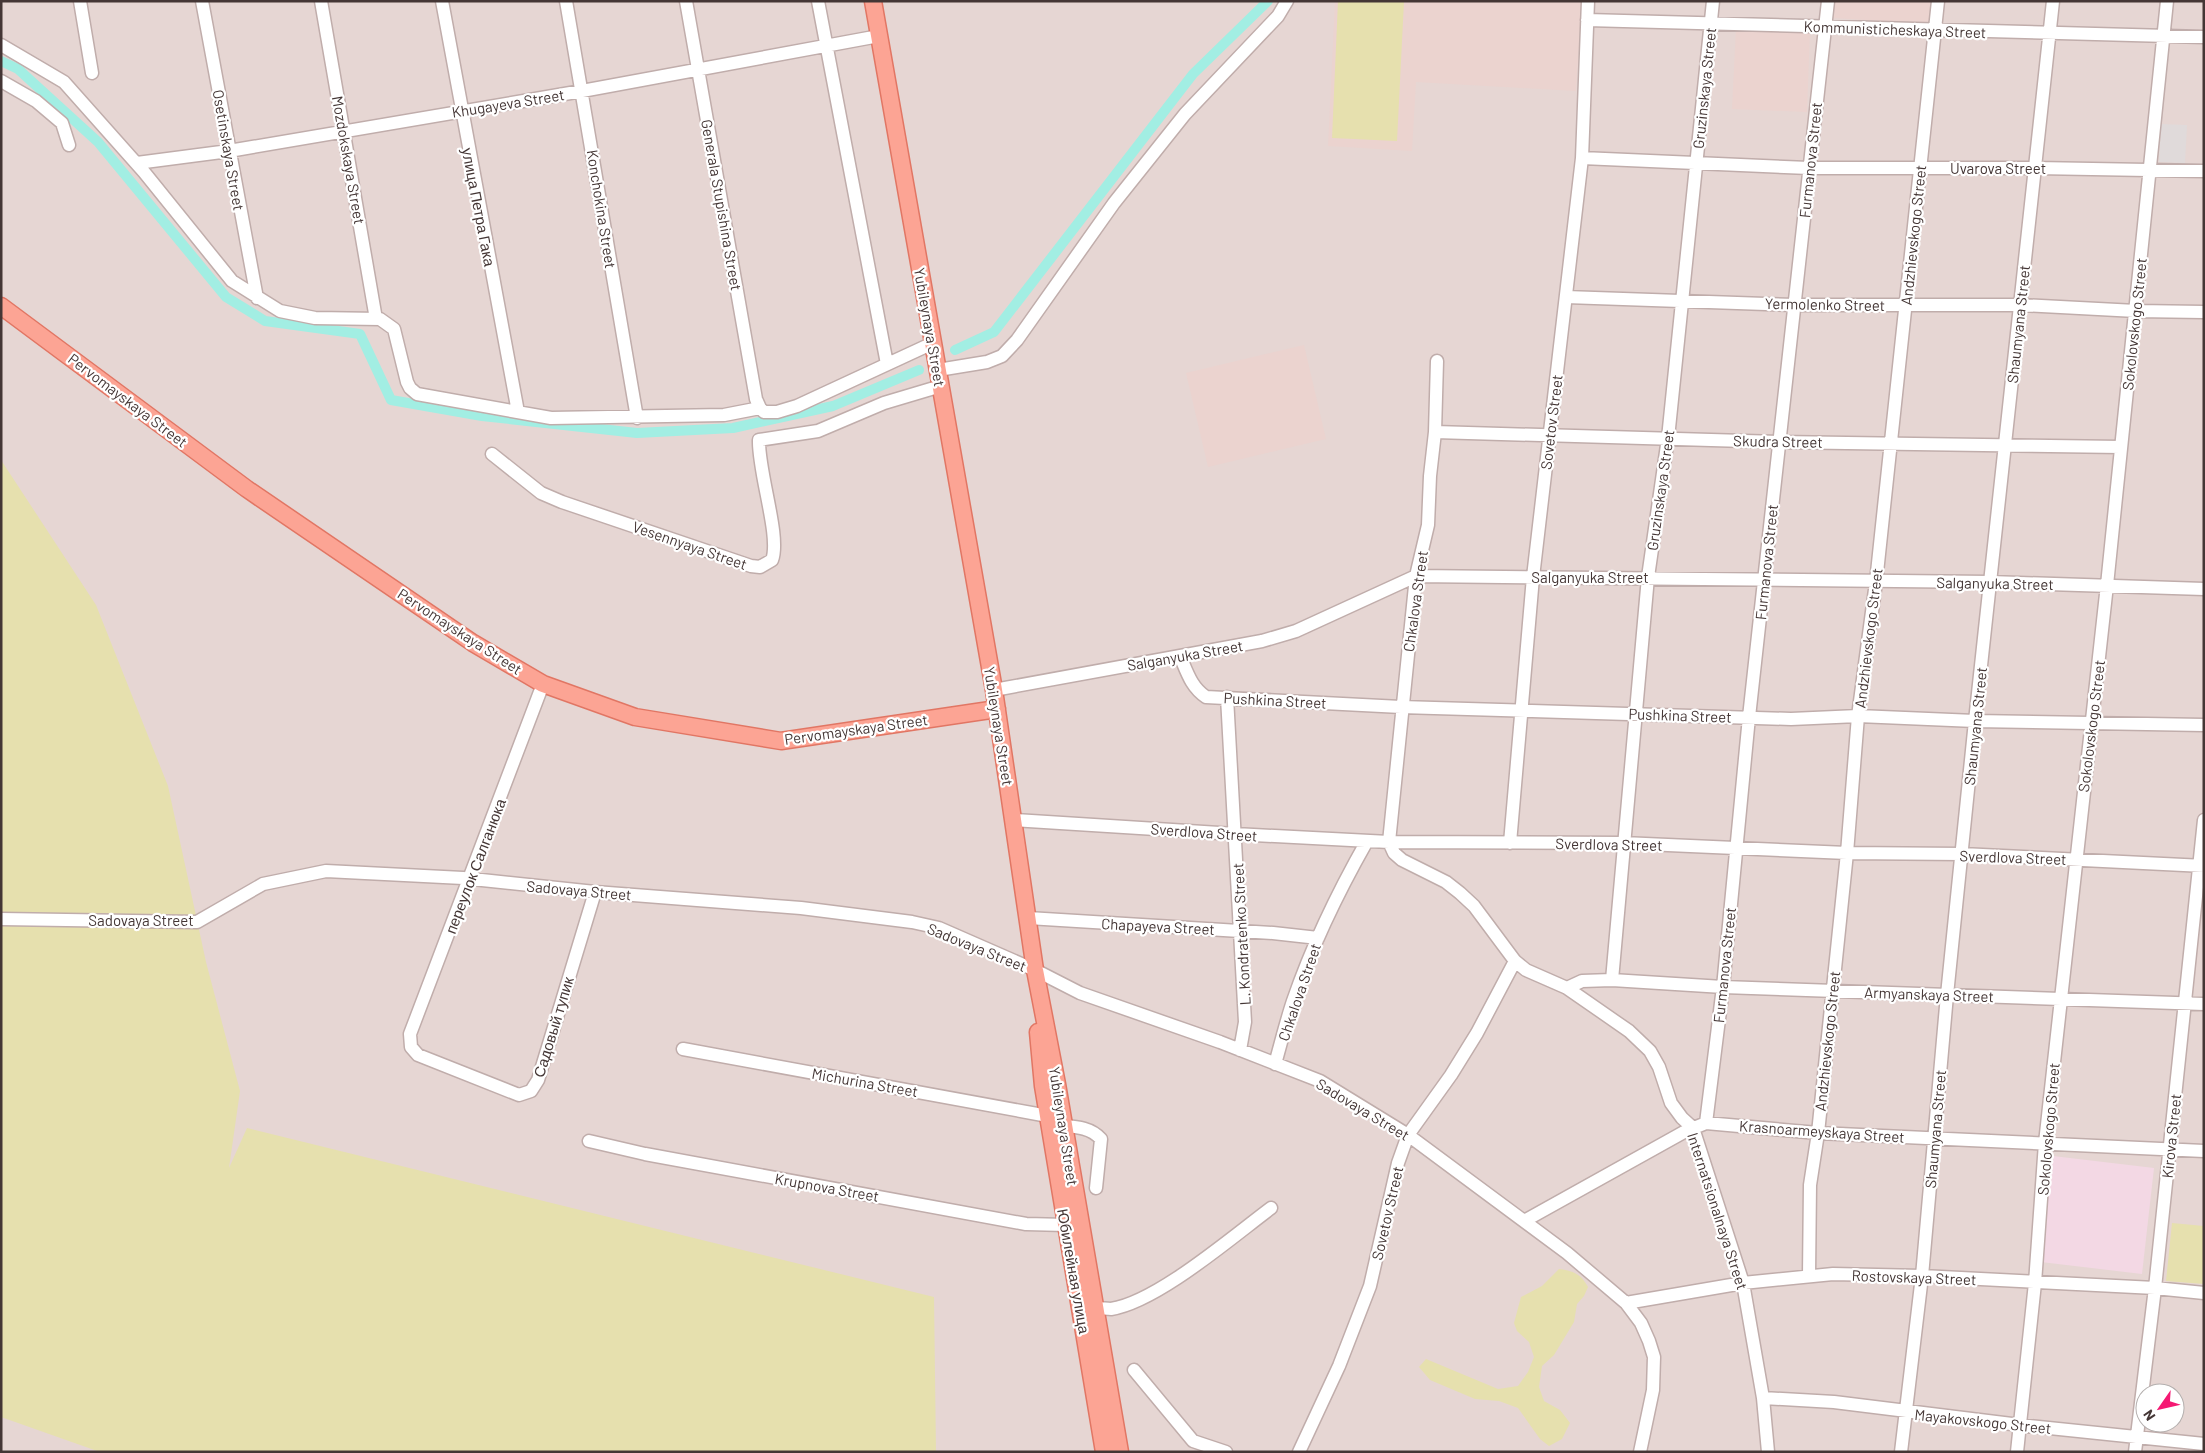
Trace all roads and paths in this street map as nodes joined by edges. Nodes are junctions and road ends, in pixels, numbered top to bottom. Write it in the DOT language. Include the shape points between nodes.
graph roads {
  1 [pos="80,1"];
  2 [pos="202,1"];
  3 [pos="321,1"];
  4 [pos="442,1"];
  5 [pos="566,1"];
  6 [pos="686,1"];
  7 [pos="818,1"];
  8 [pos="873,1"];
  9 [pos="1287,1"];
  10 [pos="1588,1"];
  11 [pos="1713,1"];
  12 [pos="1828,1"];
  13 [pos="1938,1"];
  14 [pos="2053,1"];
  15 [pos="2167,1"];
  16 [pos="1586,20"];
  17 [pos="1711,23"];
  18 [pos="1825,28"];
  19 [pos="1935,30"];
  20 [pos="2049,34"];
  21 [pos="2164,35"];
  22 [pos="879,36"];
  23 [pos="2204,37"];
  24 [pos="1,45"];
  25 [pos="826,46"];
  26 [pos="698,70"];
  27 [pos="92,73"];
  28 [pos="1,81"];
  29 [pos="582,91"];
  30 [pos="461,111"];
  31 [pos="344,131"];
  32 [pos="69,145"];
  33 [pos="229,151"];
  34 [pos="1582,158"];
  35 [pos="137,163"];
  36 [pos="1696,164"];
  37 [pos="1809,168"];
  38 [pos="1920,168"];
  39 [pos="2036,168"];
  40 [pos="2150,170"];
  41 [pos="2204,171"];
  42 [pos="1566,297"];
  43 [pos="257,298"];
  44 [pos="1682,301"];
  45 [pos="1794,305"];
  46 [pos="1906,305"];
  47 [pos="1,306"];
  48 [pos="2020,306"];
  49 [pos="2136,311"];
  50 [pos="2204,312"];
  51 [pos="376,319"];
  52 [pos="933,343"];
  53 [pos="1437,361"];
  54 [pos="887,364"];
  55 [pos="938,370"];
  56 [pos="940,386"];
  57 [pos="760,408"];
  58 [pos="518,412"];
  59 [pos="637,418"];
  60 [pos="1435,432"];
  61 [pos="1549,434"];
  62 [pos="1668,438"];
  63 [pos="1779,442"];
  64 [pos="1891,443"];
  65 [pos="2005,445"];
  66 [pos="2121,447"];
  67 [pos="492,454"];
  68 [pos="1416,576"];
  69 [pos="1533,577"];
  70 [pos="1648,577"];
  71 [pos="1764,579"];
  72 [pos="1876,582"];
  73 [pos="1990,582"];
  74 [pos="2107,585"];
  75 [pos="2204,588"];
  76 [pos="1180,656"];
  77 [pos="543,684"];
  78 [pos="994,690"];
  79 [pos="1227,697"];
  80 [pos="1402,707"];
  81 [pos="997,709"];
  82 [pos="1520,710"];
  83 [pos="1636,713"];
  84 [pos="1858,716"];
  85 [pos="1749,717"];
  86 [pos="1975,721"];
  87 [pos="2091,722"];
  88 [pos="2204,725"];
  89 [pos="1014,820"];
  90 [pos="2204,820"];
  91 [pos="1235,834"];
  92 [pos="1366,841"];
  93 [pos="1389,842"];
  94 [pos="1510,843"];
  95 [pos="1623,844"];
  96 [pos="1736,848"];
  97 [pos="1847,853"];
  98 [pos="1962,854"];
  99 [pos="2075,859"];
  100 [pos="2201,866"];
  101 [pos="470,879"];
  102 [pos="595,892"];
  103 [pos="1028,918"];
  104 [pos="1,919"];
  105 [pos="1241,931"];
  106 [pos="1318,938"];
  107 [pos="1515,961"];
  108 [pos="1035,970"];
  109 [pos="1612,980"];
  110 [pos="1723,987"];
  111 [pos="1567,988"];
  112 [pos="1832,991"];
  113 [pos="1948,995"];
  114 [pos="2061,998"];
  115 [pos="2184,1003"];
  116 [pos="2204,1004"];
  117 [pos="411,1047"];
  118 [pos="683,1049"];
  119 [pos="1240,1050"];
  120 [pos="1275,1064"];
  121 [pos="1048,1116"];
  122 [pos="1706,1123"];
  123 [pos="1064,1126"];
  124 [pos="1694,1128"];
  125 [pos="1818,1133"];
  126 [pos="1408,1135"];
  127 [pos="1934,1138"];
  128 [pos="589,1141"];
  129 [pos="2045,1143"];
  130 [pos="2169,1149"];
  131 [pos="2204,1151"];
  132 [pos="1096,1188"];
  133 [pos="1271,1208"];
  134 [pos="1524,1221"];
  135 [pos="1066,1225"];
  136 [pos="1809,1275"];
  137 [pos="1922,1276"];
  138 [pos="1743,1283"];
  139 [pos="2035,1283"];
  140 [pos="2155,1288"];
  141 [pos="2204,1293"];
  142 [pos="1626,1303"];
  143 [pos="1096,1308"];
  144 [pos="1134,1370"];
  145 [pos="1763,1398"];
  146 [pos="1907,1412"];
  147 [pos="2020,1425"];
  148 [pos="1108,1429"];
  149 [pos="2137,1436"];
  150 [pos="2204,1444"];
  151 [pos="1104,1452"];
  152 [pos="1120,1452"];
  153 [pos="1226,1452"];
  154 [pos="1299,1452"];
  155 [pos="1640,1452"];
  156 [pos="1768,1452"];
  157 [pos="1901,1452"];
  158 [pos="2018,1452"];
  159 [pos="2135,1452"];
  1 -- 27 [label="street"];
  2 -- 33 [label="street, Osetinskaya Street"];
  3 -- 31 [label="street, Mozdokskaya Street"];
  4 -- 30 [label="street, улица Петра Гака"];
  5 -- 29 [label="street, Konchokina Street"];
  6 -- 26 [label="street, Generala Stupishina Street"];
  7 -- 25 [label="street"];
  8 -- 22 [label="main road, Yubileynaya Street"];
  9 -- 55 [label="street" via="1278,16 1161,144 1002,356 987,362"];
  10 -- 16 [label="street, Sovetov Street"];
  11 -- 17 [label="street, Gruzinskaya Street"];
  12 -- 18 [label="street, Furmanova Street"];
  13 -- 19 [label="street, Andzhievskogo Street"];
  14 -- 20 [label="street, Shaumyana Street"];
  15 -- 21 [label="street, Sokolovskogo Street"];
  16 -- 17 [label="street, Kommunisticheskaya Street"];
  16 -- 34 [label="street, Sovetov Street"];
  17 -- 18 [label="street, Kommunisticheskaya Street"];
  17 -- 36 [label="street, Gruzinskaya Street"];
  18 -- 19 [label="street, Kommunisticheskaya Street"];
  18 -- 37 [label="street, Furmanova Street"];
  19 -- 20 [label="street, Kommunisticheskaya Street"];
  19 -- 38 [label="street, Andzhievskogo Street"];
  20 -- 21 [label="street, Kommunisticheskaya Street"];
  20 -- 39 [label="street, Shaumyana Street"];
  21 -- 23 [label="street, Kommunisticheskaya Street"];
  21 -- 40 [label="street, Sokolovskogo Street"];
  22 -- 25 [label="street, Khugayeva Street"];
  22 -- 52 [label="main road, Yubileynaya Street"];
  24 -- 35 [label="street" via="64,82"];
  25 -- 26 [label="street, Khugayeva Street"];
  25 -- 54 [label="street"];
  26 -- 29 [label="street, Khugayeva Street"];
  26 -- 57 [label="street, Generala Stupishina Street"];
  28 -- 32 [label="street" via="36,101 62,123"];
  29 -- 30 [label="street, Khugayeva Street"];
  29 -- 59 [label="street, Konchokina Street"];
  30 -- 31 [label="street, Khugayeva Street"];
  30 -- 58 [label="street, улица Петра Гака"];
  31 -- 33 [label="street, Khugayeva Street"];
  31 -- 51 [label="street, Mozdokskaya Street"];
  33 -- 35 [label="street, Khugayeva Street"];
  33 -- 43 [label="street, Osetinskaya Street"];
  34 -- 36 [label="street, Uvarova Street"];
  34 -- 42 [label="street, Sovetov Street"];
  35 -- 43 [label="street" via="232,281"];
  36 -- 37 [label="street, Uvarova Street"];
  36 -- 44 [label="street, Gruzinskaya Street"];
  37 -- 38 [label="street, Uvarova Street"];
  37 -- 45 [label="street, Furmanova Street"];
  38 -- 39 [label="street, Uvarova Street"];
  38 -- 46 [label="street, Andzhievskogo Street"];
  39 -- 40 [label="street, Uvarova Street"];
  39 -- 48 [label="street, Shaumyana Street"];
  40 -- 41 [label="street, Uvarova Street"];
  40 -- 49 [label="street, Sokolovskogo Street"];
  42 -- 44 [label="street, Yermolenko Street"];
  42 -- 61 [label="street, Sovetov Street"];
  43 -- 51 [label="street" via="280,311 316,318"];
  44 -- 45 [label="street, Yermolenko Street"];
  44 -- 62 [label="street, Gruzinskaya Street"];
  45 -- 46 [label="street, Yermolenko Street"];
  45 -- 63 [label="street, Furmanova Street"];
  46 -- 48 [label="street, Yermolenko Street"];
  46 -- 64 [label="street, Andzhievskogo Street"];
  47 -- 77 [label="main road, Pervomayskaya Street" via="248,489 474,643"];
  48 -- 49 [label="street, Yermolenko Street"];
  48 -- 65 [label="street, Shaumyana Street"];
  49 -- 50 [label="street, Yermolenko Street"];
  49 -- 66 [label="street, Sokolovskogo Street"];
  51 -- 58 [label="street" via="394,329 407,382 417,394"];
  52 -- 54 [label="street"];
  52 -- 55 [label="main road, Yubileynaya Street"];
  53 -- 60 [label="street, Chkalova Street"];
  54 -- 57 [label="street" via="797,406 777,412 764,412"];
  55 -- 56 [label="main road, Yubileynaya Street"];
  56 -- 67 [label="street, Vesennyaya Street" via="884,403 818,431 759,440 758,457 775,544 772,560 760,567 562,502 542,493"];
  56 -- 78 [label="main road, Yubileynaya Street"];
  57 -- 59 [label="street" via="724,416"];
  58 -- 59 [label="street" via="551,418"];
  60 -- 61 [label="street, Skudra Street"];
  60 -- 68 [label="street, Chkalova Street" via="1428,525"];
  61 -- 62 [label="street, Skudra Street"];
  61 -- 69 [label="street, Sovetov Street"];
  62 -- 63 [label="street, Skudra Street"];
  62 -- 70 [label="street, Gruzinskaya Street"];
  63 -- 64 [label="street, Skudra Street"];
  63 -- 71 [label="street, Furmanova Street"];
  64 -- 65 [label="street, Skudra Street"];
  64 -- 72 [label="street, Andzhievskogo Street"];
  65 -- 66 [label="street, Skudra Street"];
  65 -- 73 [label="street, Shaumyana Street"];
  66 -- 74 [label="street, Sokolovskogo Street"];
  68 -- 69 [label="street, Salganyuka Street"];
  68 -- 76 [label="street, Salganyuka Street" via="1296,631 1262,641"];
  68 -- 80 [label="street, Chkalova Street"];
  69 -- 70 [label="street, Salganyuka Street"];
  69 -- 82 [label="street, Sovetov Street"];
  70 -- 71 [label="street, Salganyuka Street"];
  70 -- 83 [label="street, Gruzinskaya Street"];
  71 -- 72 [label="street, Salganyuka Street"];
  71 -- 85 [label="street, Furmanova Street"];
  72 -- 73 [label="street, Salganyuka Street"];
  72 -- 84 [label="street, Andzhievskogo Street"];
  73 -- 74 [label="street, Salganyuka Street"];
  73 -- 86 [label="street, Shaumyana Street"];
  74 -- 75 [label="street, Salganyuka Street"];
  74 -- 87 [label="street, Sokolovskogo Street"];
  76 -- 78 [label="street, Salganyuka Street"];
  76 -- 79 [label="street, Pushkina Street" via="1197,691 1206,697"];
  77 -- 81 [label="main road, Pervomayskaya Street" via="636,717 781,741"];
  77 -- 101 [label="street, переулок Салганюка"];
  78 -- 81 [label="main road, Yubileynaya Street"];
  79 -- 80 [label="street, Pushkina Street"];
  79 -- 91 [label="street, L. Kondratenko Street"];
  80 -- 82 [label="street, Pushkina Street"];
  80 -- 93 [label="street, Chkalova Street"];
  81 -- 89 [label="main road, Yubileynaya Street"];
  82 -- 83 [label="street, Pushkina Street"];
  82 -- 94 [label="street, Sovetov Street"];
  83 -- 85 [label="street, Pushkina Street"];
  83 -- 95 [label="street, Gruzinskaya Street"];
  84 -- 85 [label="street, Pushkina Street"];
  84 -- 86 [label="street, Pushkina Street"];
  84 -- 97 [label="street, Andzhievskogo Street"];
  85 -- 96 [label="street, Furmanova Street"];
  86 -- 87 [label="street, Pushkina Street"];
  86 -- 98 [label="street, Shaumyana Street"];
  87 -- 88 [label="street, Pushkina Street"];
  87 -- 99 [label="street, Sokolovskogo Street"];
  89 -- 91 [label="street, Sverdlova Street"];
  89 -- 103 [label="main road, Yubileynaya Street"];
  90 -- 100 [label="street, Kirova Street"];
  91 -- 92 [label="street, Sverdlova Street"];
  91 -- 105 [label="street, L. Kondratenko Street"];
  92 -- 93 [label="street, Sverdlova Street"];
  92 -- 106 [label="street, Chkalova Street"];
  93 -- 94 [label="street, Sverdlova Street"];
  93 -- 107 [label="street, Internatsionalnaya Street" via="1402,860 1446,882 1474,906"];
  94 -- 95 [label="street, Sverdlova Street"];
  95 -- 96 [label="street, Sverdlova Street"];
  95 -- 109 [label="street, Gruzinskaya Street"];
  96 -- 97 [label="street, Sverdlova Street"];
  96 -- 110 [label="street, Furmanova Street"];
  97 -- 98 [label="street, Sverdlova Street"];
  97 -- 112 [label="street, Andzhievskogo Street"];
  98 -- 99 [label="street, Sverdlova Street"];
  98 -- 113 [label="street, Shaumyana Street"];
  99 -- 100 [label="street, Sverdlova Street"];
  99 -- 114 [label="street, Sokolovskogo Street"];
  100 -- 115 [label="street, Kirova Street"];
  101 -- 102 [label="street, Sadovaya Street"];
  101 -- 104 [label="street, Sadovaya Street" via="326,871 262,884 197,922"];
  101 -- 117 [label="street, переулок Салганюка" via="410,1034"];
  102 -- 108 [label="street, Sadovaya Street" via="801,908 912,922 939,928"];
  102 -- 117 [label="street, Садовый тупик" via="538,1080 531,1091 518,1096 418,1055"];
  103 -- 105 [label="street, Chapayeva Street"];
  103 -- 108 [label="main road, Yubileynaya Street"];
  105 -- 106 [label="street, Chapayeva Street"];
  105 -- 119 [label="street, L. Kondratenko Street" via="1245,1022"];
  106 -- 120 [label="street, Chkalova Street" via="1293,1003"];
  107 -- 111 [label="street, Internatsionalnaya Street" via="1526,970"];
  107 -- 126 [label="street, Sovetov Street" via="1477,1033"];
  108 -- 119 [label="street, Sadovaya Street" via="1080,993"];
  108 -- 121 [label="main road, Юбилейная улица"];
  108 -- 123 [label="main road, Yubileynaya Street"];
  109 -- 110 [label="street, Armyanskaya Street"];
  109 -- 111 [label="street, Armyanskaya Street" via="1582,981"];
  110 -- 112 [label="street, Armyanskaya Street"];
  110 -- 122 [label="street, Furmanova Street"];
  111 -- 124 [label="street, Internatsionalnaya Street" via="1629,1031 1650,1051 1671,1103"];
  112 -- 113 [label="street, Armyanskaya Street"];
  112 -- 125 [label="street, Andzhievskogo Street"];
  113 -- 114 [label="street, Armyanskaya Street"];
  113 -- 127 [label="street, Shaumyana Street"];
  114 -- 115 [label="street, Armyanskaya Street"];
  114 -- 129 [label="street, Sokolovskogo Street"];
  115 -- 116 [label="street, Armyanskaya Street"];
  115 -- 130 [label="street, Kirova Street"];
  118 -- 121 [label="street, Michurina Street"];
  119 -- 120 [label="street, Sadovaya Street"];
  120 -- 126 [label="street, Sadovaya Street" via="1320,1081"];
  121 -- 135 [label="main road, Юбилейная улица"];
  122 -- 124 [label="street, Krasnoarmeyskaya Street"];
  122 -- 125 [label="street, Krasnoarmeyskaya Street"];
  123 -- 132 [label="street" via="1085,1128 1101,1139"];
  123 -- 143 [label="main road, Yubileynaya Street"];
  124 -- 134 [label="street, Krasnoarmeyskaya Street"];
  124 -- 138 [label="street, Internatsionalnaya Street"];
  125 -- 127 [label="street, Krasnoarmeyskaya Street"];
  125 -- 136 [label="street, Andzhievskogo Street" via="1810,1185"];
  126 -- 134 [label="street, Sadovaya Street"];
  126 -- 154 [label="street, Sovetov Street" via="1398,1163 1370,1286 1339,1366"];
  127 -- 129 [label="street, Krasnoarmeyskaya Street"];
  127 -- 137 [label="street, Shaumyana Street"];
  128 -- 135 [label="street, Krupnova Street" via="1026,1224"];
  129 -- 130 [label="street, Krasnoarmeyskaya Street"];
  129 -- 139 [label="street, Sokolovskogo Street"];
  130 -- 131 [label="street, Krasnoarmeyskaya Street"];
  130 -- 140 [label="street, Kirova Street"];
  133 -- 143 [label="street" via="1143,1298 1111,1309"];
  134 -- 142 [label="street, Sadovaya Street"];
  135 -- 148 [label="main road, Юбилейная улица"];
  136 -- 137 [label="street, Rostovskaya Street"];
  136 -- 138 [label="street, Rostovskaya Street"];
  137 -- 139 [label="street, Rostovskaya Street"];
  137 -- 146 [label="street, Shaumyana Street"];
  138 -- 142 [label="street, Rostovskaya Street"];
  138 -- 145 [label="street, Internatsionalnaya Street"];
  139 -- 140 [label="street, Rostovskaya Street"];
  139 -- 147 [label="street, Sokolovskogo Street"];
  140 -- 141 [label="street, Rostovskaya Street"];
  140 -- 149 [label="street, Kirova Street"];
  142 -- 155 [label="street, Sadovaya Street" via="1641,1323 1654,1358 1653,1390"];
  143 -- 148 [label="main road, Yubileynaya Street"];
  144 -- 153 [label="street" via="1193,1442"];
  145 -- 146 [label="street, Mayakovskogo Street" via="1834,1402"];
  145 -- 156 [label="street, Internatsionalnaya Street"];
  146 -- 147 [label="street, Mayakovskogo Street"];
  146 -- 157 [label="street, Shaumyana Street"];
  147 -- 149 [label="street, Mayakovskogo Street"];
  147 -- 158 [label="street, Sokolovskogo Street"];
  148 -- 151 [label="main road, Юбилейная улица"];
  148 -- 152 [label="main road, Yubileynaya Street"];
  149 -- 150 [label="street, Mayakovskogo Street"];
  149 -- 159 [label="street, Kirova Street"];
}
